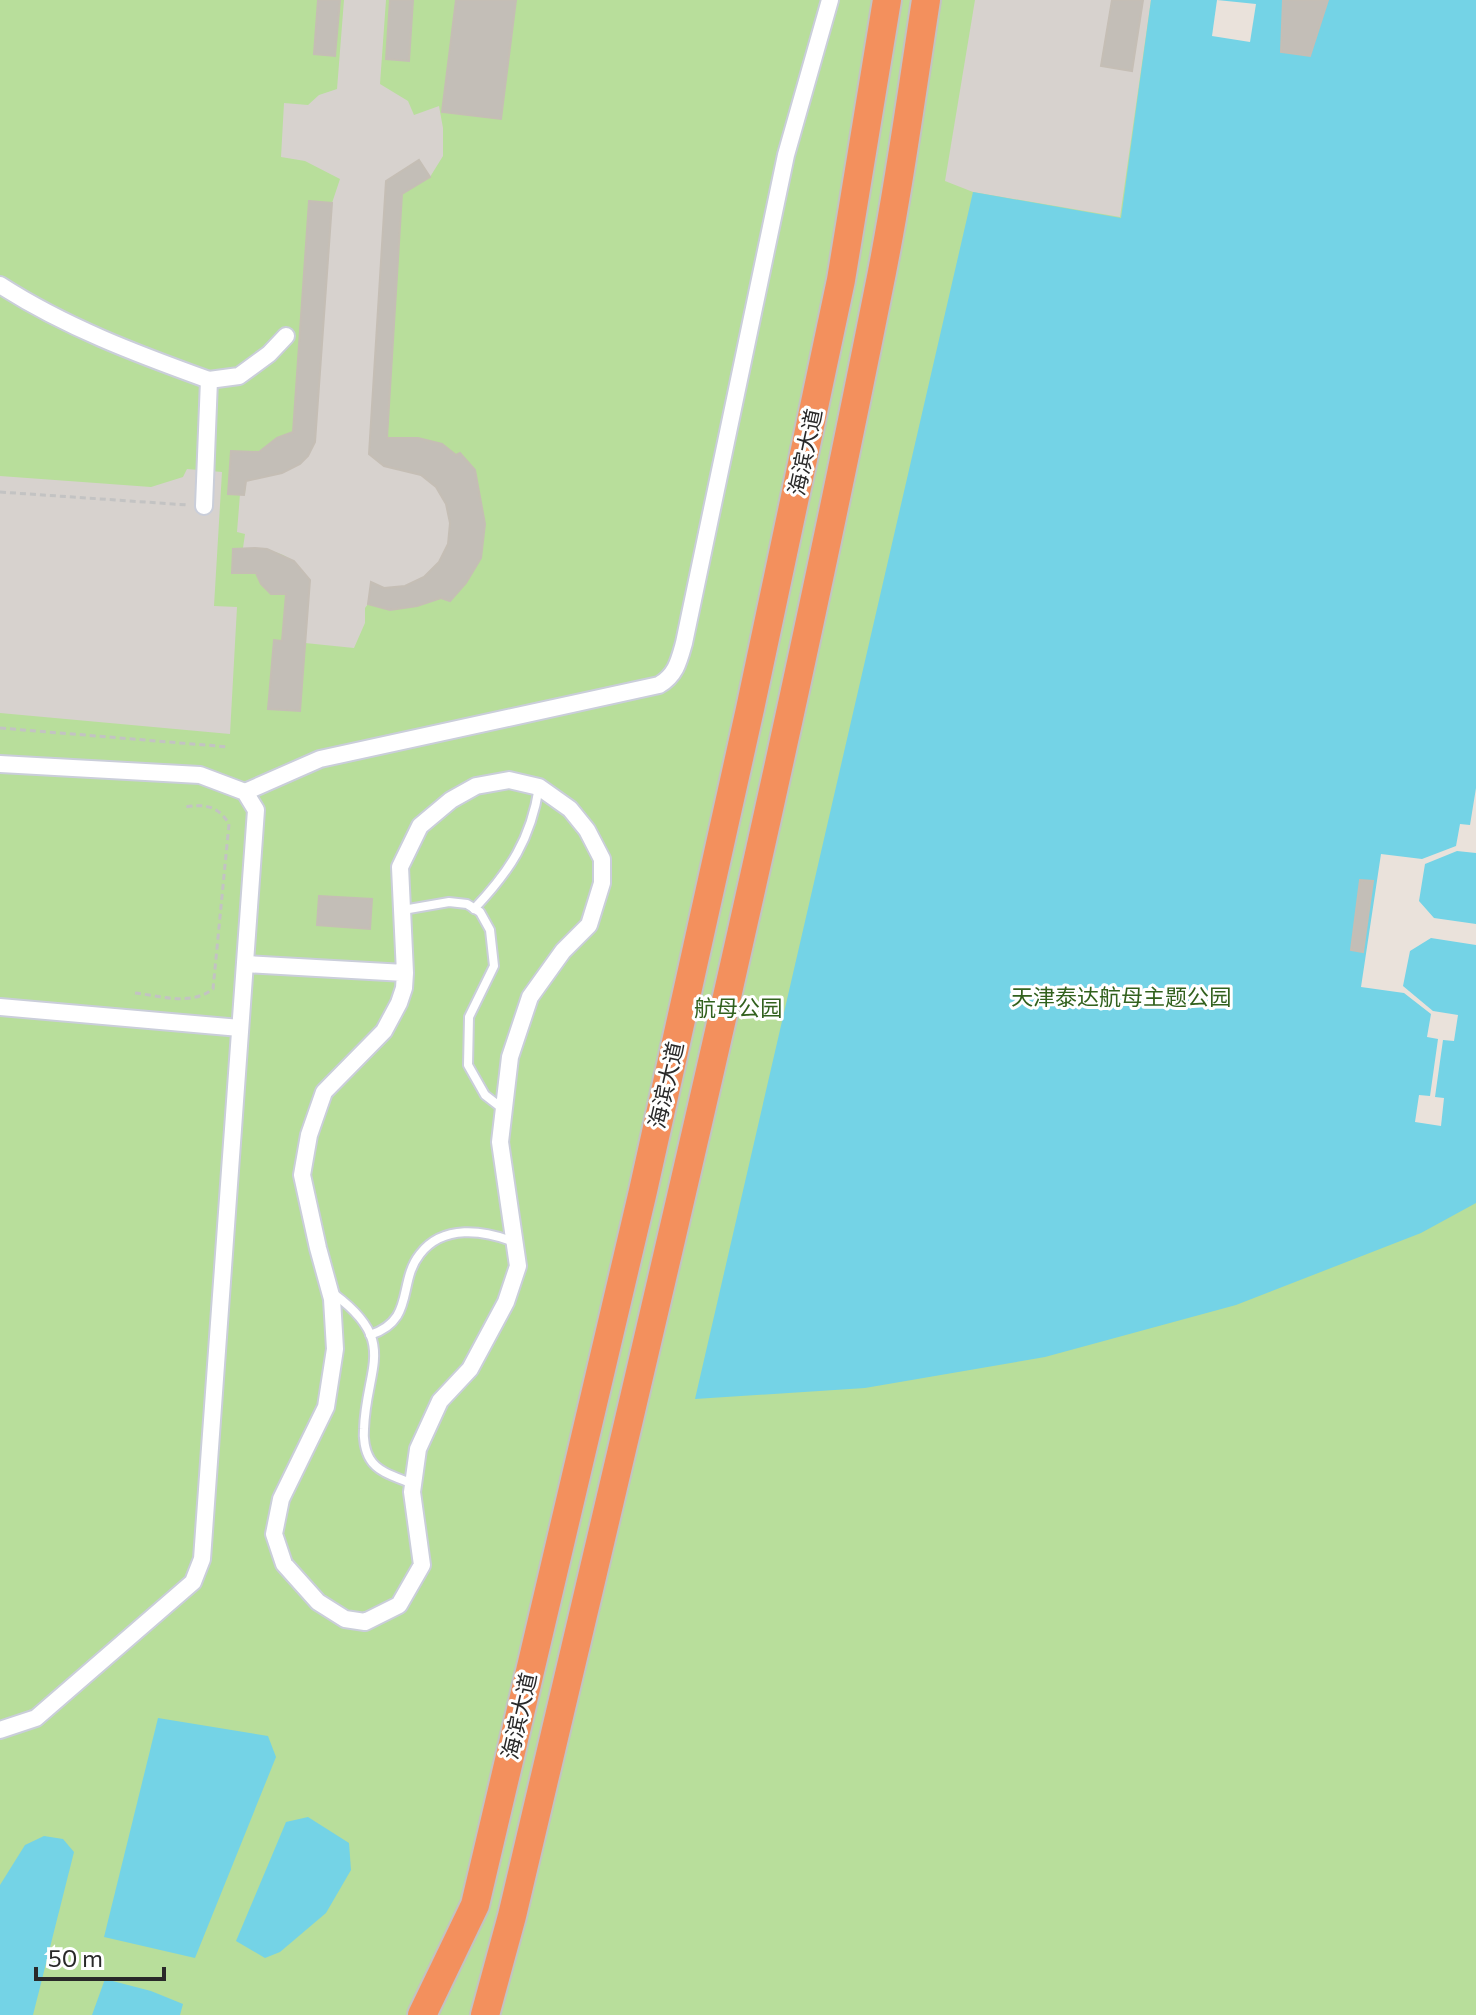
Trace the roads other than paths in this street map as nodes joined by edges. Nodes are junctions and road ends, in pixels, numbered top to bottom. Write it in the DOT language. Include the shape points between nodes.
graph roads {
  1 [pos="830,0"];
  2 [pos="887,0"];
  3 [pos="926,0"];
  4 [pos="0,285"];
  5 [pos="286,336"];
  6 [pos="209,380"];
  7 [pos="204,506"];
  8 [pos="0,764"];
  9 [pos="539,787"];
  10 [pos="245,792"];
  11 [pos="474,909"];
  12 [pos="403,910"];
  13 [pos="245,964"];
  14 [pos="405,973"];
  15 [pos="0,1007"];
  16 [pos="240,1028"];
  17 [pos="504,1109"];
  18 [pos="515,1243"];
  19 [pos="330,1291"];
  20 [pos="370,1335"];
  21 [pos="413,1484"];
  22 [pos="0,1730"];
  23 [pos="422,2015"];
  24 [pos="485,2015"];
  1 -- 10 [label="street" via="786,155 684,643 669,679 320,759"];
  2 -- 23 [label="highway, 海滨大道" via="841,280 639,1207 475,1905"];
  3 -- 24 [label="highway, 海滨大道" via="879,287 788,717 673,1231"];
  4 -- 6 [label="street" via="37,309 124,349"];
  5 -- 6 [label="street" via="239,376"];
  6 -- 7 [label="street"];
  8 -- 10 [label="street" via="200,775"];
  9 -- 11 [label="lane" via="519,853"];
  9 -- 12 [label="street" via="509,780 476,786 420,826 400,867"];
  9 -- 17 [label="street" via="570,809 587,830 602,859 602,883 589,925 530,997 510,1057"];
  10 -- 13 [label="street" via="256,810"];
  11 -- 12 [label="lane" via="449,902"];
  11 -- 17 [label="lane" via="490,930 494,966 469,1017 468,1065 485,1095"];
  12 -- 14 [label="street"];
  13 -- 14 [label="street"];
  13 -- 16 [label="street"];
  14 -- 19 [label="street" via="399,1003 384,1031 324,1092 309,1135 302,1175"];
  15 -- 16 [label="street"];
  16 -- 22 [label="street" via="202,1559 193,1582 36,1718"];
  17 -- 18 [label="street" via="500,1142"];
  18 -- 20 [label="lane" via="455,1231 436,1242 420,1254 401,1310 386,1330"];
  18 -- 21 [label="street" via="518,1266 506,1302 470,1369 440,1401 418,1449"];
  19 -- 20 [label="lane" via="350,1306"];
  19 -- 21 [label="street" via="335,1349 326,1407 281,1499 274,1534 284,1564 318,1602 345,1619 365,1622 399,1605 422,1565"];
  20 -- 21 [label="lane" via="376,1357 363,1439 370,1459 381,1469"];
}
